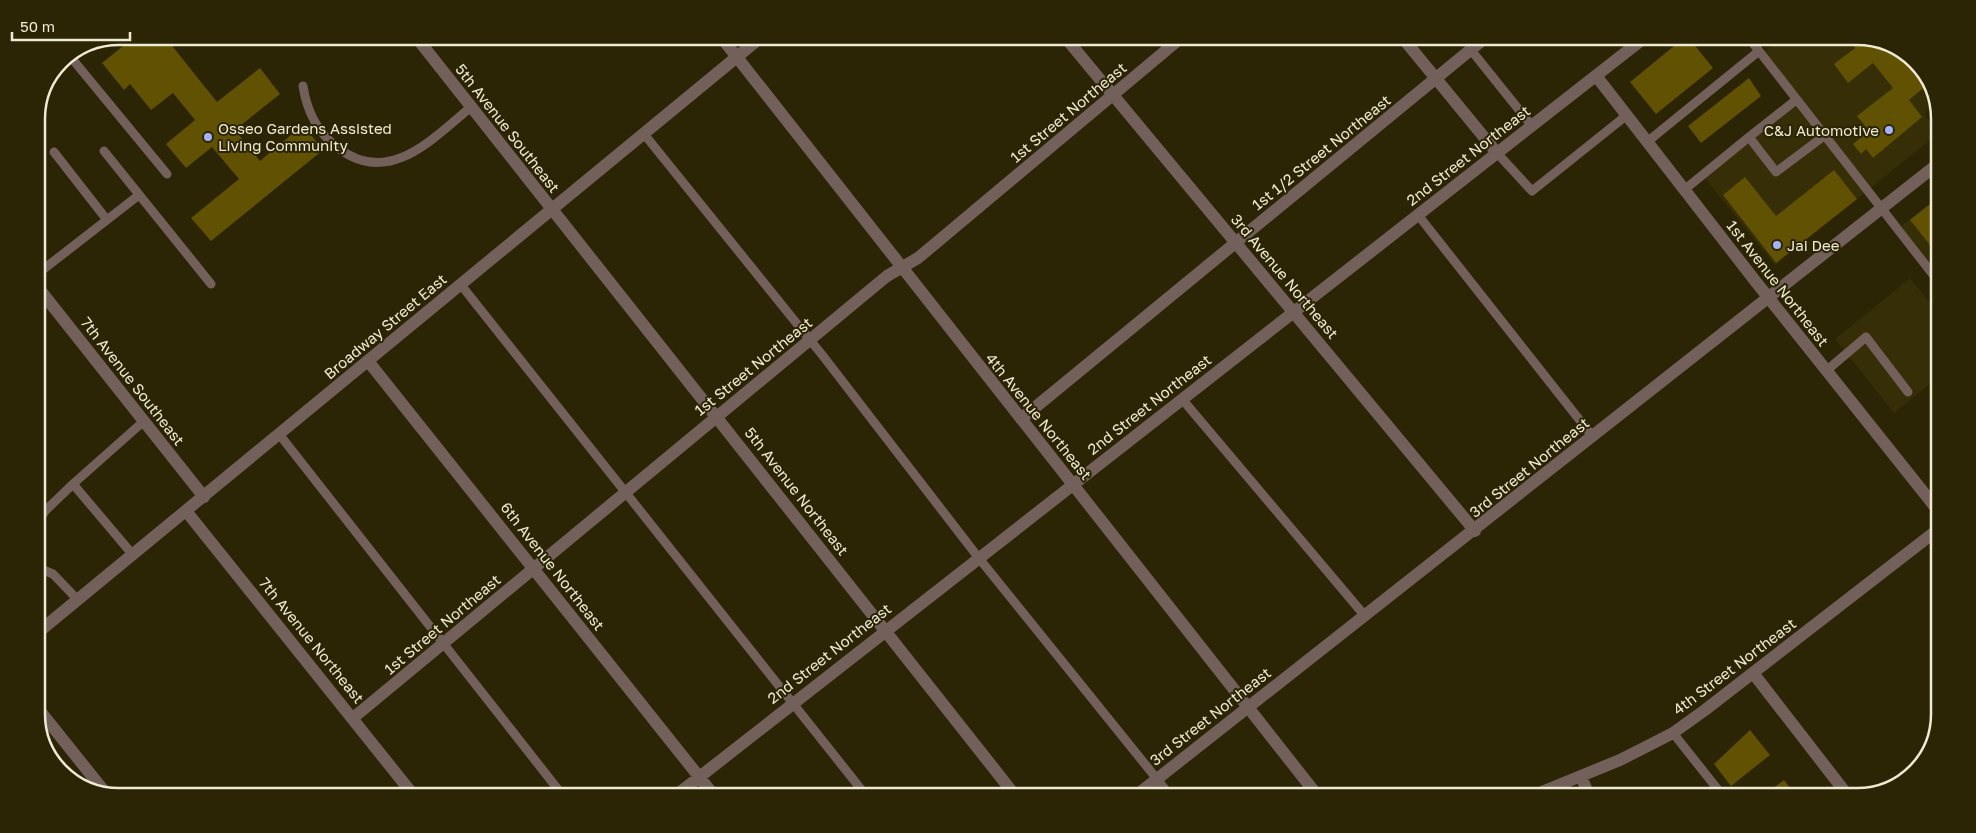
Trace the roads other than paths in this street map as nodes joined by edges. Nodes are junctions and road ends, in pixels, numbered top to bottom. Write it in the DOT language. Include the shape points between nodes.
graph roads {
  1 [pos="422,45"];
  2 [pos="727,45"];
  3 [pos="752,45"];
  4 [pos="1071,45"];
  5 [pos="1172,45"];
  6 [pos="1408,45"];
  7 [pos="1635,45"];
  8 [pos="1754,45"];
  9 [pos="1476,46"];
  10 [pos="1759,51"];
  11 [pos="737,58"];
  12 [pos="74,61"];
  13 [pos="1597,77"];
  14 [pos="1436,78"];
  15 [pos="303,86"];
  16 [pos="1113,95"];
  17 [pos="1796,100"];
  18 [pos="471,107"];
  19 [pos="1626,116"];
  20 [pos="1532,126"];
  21 [pos="644,134"];
  22 [pos="1824,136"];
  23 [pos="1748,138"];
  24 [pos="1647,142"];
  25 [pos="104,151"];
  26 [pos="54,152"];
  27 [pos="1497,152"];
  28 [pos="1931,169"];
  29 [pos="167,174"];
  30 [pos="1684,190"];
  31 [pos="139,195"];
  32 [pos="1880,209"];
  33 [pos="552,210"];
  34 [pos="1418,215"];
  35 [pos="107,220"];
  36 [pos="1236,243"];
  37 [pos="45,268"];
  38 [pos="902,268"];
  39 [pos="1931,272"];
  40 [pos="211,284"];
  41 [pos="461,285"];
  42 [pos="45,296"];
  43 [pos="1768,298"];
  44 [pos="1294,312"];
  45 [pos="810,340"];
  46 [pos="368,361"];
  47 [pos="1826,371"];
  48 [pos="1908,392"];
  49 [pos="1182,399"];
  50 [pos="716,417"];
  51 [pos="1020,419"];
  52 [pos="144,422"];
  53 [pos="279,434"];
  54 [pos="1593,437"];
  55 [pos="73,484"];
  56 [pos="1072,484"];
  57 [pos="625,492"];
  58 [pos="204,496"];
  59 [pos="1931,502"];
  60 [pos="45,511"];
  61 [pos="186,511"];
  62 [pos="1475,530"];
  63 [pos="1931,535"];
  64 [pos="133,554"];
  65 [pos="978,557"];
  66 [pos="534,569"];
  67 [pos="45,571"];
  68 [pos="78,600"];
  69 [pos="1365,616"];
  70 [pos="45,627"];
  71 [pos="886,630"];
  72 [pos="443,645"];
  73 [pos="1753,673"];
  74 [pos="792,704"];
  75 [pos="1248,707"];
  76 [pos="45,717"];
  77 [pos="354,718"];
  78 [pos="1672,733"];
  79 [pos="699,776"];
  80 [pos="1581,776"];
  81 [pos="1157,779"];
  82 [pos="99,785"];
  83 [pos="408,788"];
  84 [pos="557,788"];
  85 [pos="685,788"];
  86 [pos="708,788"];
  87 [pos="860,788"];
  88 [pos="1009,788"];
  89 [pos="1146,788"];
  90 [pos="1164,788"];
  91 [pos="1312,788"];
  92 [pos="1552,788"];
  93 [pos="1585,788"];
  94 [pos="1717,788"];
  95 [pos="1842,788"];
  1 -- 18 [label="street, 5th Avenue Southeast"];
  2 -- 11 [label="street, 4th Avenue Northeast"];
  3 -- 11 [label="street, Broadway Street East"];
  4 -- 16 [label="street, 3rd Avenue Northeast"];
  5 -- 16 [label="street, 1st Street Northeast"];
  6 -- 14 [label="street"];
  7 -- 13 [label="street, 2nd Street Northeast"];
  8 -- 10 [label="lane"];
  9 -- 14 [label="street, 1st 1/2 Street Northeast"];
  9 -- 20 [label="lane"];
  10 -- 17 [label="lane"];
  10 -- 24 [label="lane"];
  11 -- 21 [label="street, Broadway Street East"];
  11 -- 38 [label="street, 4th Avenue Northeast"];
  12 -- 29 [label="lane"];
  13 -- 19 [label="street, 1st Avenue Northeast"];
  13 -- 20 [label="street, 2nd Street Northeast"];
  14 -- 27 [label="street"];
  14 -- 36 [label="street, 1st 1/2 Street Northeast"];
  15 -- 18 [label="lane" via="312,119 332,144 352,159 373,163 398,160 417,151"];
  16 -- 36 [label="street, 3rd Avenue Northeast"];
  16 -- 38 [label="street, 1st Street Northeast"];
  17 -- 22 [label="lane"];
  17 -- 23 [label="lane"];
  18 -- 33 [label="street, 5th Avenue Southeast"];
  19 -- 24 [label="street, 1st Avenue Northeast"];
  19 -- 27 [label="lane" via="1532,191"];
  20 -- 27 [label="street, 2nd Street Northeast"];
  21 -- 33 [label="street, Broadway Street East"];
  21 -- 45 [label="lane"];
  22 -- 23 [label="lane" via="1776,172"];
  22 -- 32 [label="lane"];
  23 -- 30 [label="lane"];
  24 -- 30 [label="street, 1st Avenue Northeast"];
  25 -- 31 [label="lane"];
  26 -- 35 [label="lane"];
  27 -- 34 [label="street, 2nd Street Northeast"];
  28 -- 32 [label="street, 3rd Street Northeast"];
  30 -- 43 [label="street, 1st Avenue Northeast"];
  31 -- 35 [label="lane"];
  31 -- 40 [label="lane"];
  32 -- 39 [label="lane"];
  32 -- 43 [label="street, 3rd Street Northeast"];
  33 -- 41 [label="street, Broadway Street East"];
  33 -- 50 [label="street, 5th Avenue Northeast"];
  34 -- 44 [label="street, 2nd Street Northeast"];
  34 -- 54 [label="lane"];
  35 -- 37 [label="lane"];
  36 -- 44 [label="street, 3rd Avenue Northeast"];
  36 -- 51 [label="street, 1st 1/2 Street Northeast"];
  38 -- 45 [label="street, 1st Street Northeast" via="887,276"];
  38 -- 51 [label="street, 4th Avenue Northeast"];
  41 -- 46 [label="street, Broadway Street East"];
  41 -- 57 [label="lane"];
  42 -- 52 [label="street, 7th Avenue Southeast"];
  43 -- 47 [label="street, 1st Avenue Northeast"];
  43 -- 54 [label="street, 3rd Street Northeast"];
  44 -- 49 [label="street, 2nd Street Northeast"];
  44 -- 62 [label="street, 3rd Avenue Northeast"];
  45 -- 50 [label="street, 1st Street Northeast"];
  45 -- 65 [label="lane"];
  46 -- 53 [label="street, Broadway Street East"];
  46 -- 66 [label="street, 6th Avenue Northeast"];
  47 -- 48 [label="lane" via="1866,336"];
  47 -- 59 [label="street, 1st Avenue Northeast"];
  49 -- 56 [label="street, 2nd Street Northeast"];
  49 -- 69 [label="lane"];
  50 -- 57 [label="street, 1st Street Northeast"];
  50 -- 71 [label="street, 5th Avenue Northeast"];
  51 -- 56 [label="street, 4th Avenue Northeast"];
  52 -- 55 [label="lane"];
  52 -- 58 [label="street, 7th Avenue Southeast"];
  53 -- 58 [label="street, Broadway Street East"];
  53 -- 72 [label="lane"];
  54 -- 62 [label="street, 3rd Street Northeast"];
  55 -- 60 [label="lane"];
  55 -- 64 [label="lane"];
  56 -- 65 [label="street, 2nd Street Northeast"];
  56 -- 75 [label="street, 4th Avenue Northeast"];
  57 -- 66 [label="street, 1st Street Northeast"];
  57 -- 74 [label="lane"];
  58 -- 61 [label="street, Broadway Street East"];
  61 -- 64 [label="street, Broadway Street East"];
  61 -- 77 [label="street, 7th Avenue Northeast"];
  62 -- 69 [label="street, 3rd Street Northeast"];
  63 -- 73 [label="street, 4th Street Northeast"];
  64 -- 68 [label="street, Broadway Street East"];
  65 -- 71 [label="street, 2nd Street Northeast"];
  65 -- 81 [label="lane"];
  66 -- 72 [label="street, 1st Street Northeast"];
  66 -- 79 [label="street, 6th Avenue Northeast"];
  67 -- 68 [label="lane" via="53,574"];
  68 -- 70 [label="street, Broadway Street East"];
  69 -- 75 [label="street, 3rd Street Northeast"];
  71 -- 74 [label="street, 2nd Street Northeast"];
  71 -- 88 [label="street, 5th Avenue Northeast"];
  72 -- 77 [label="street, 1st Street Northeast"];
  72 -- 84 [label="lane"];
  73 -- 78 [label="street, 4th Street Northeast"];
  73 -- 95 [label="street"];
  74 -- 79 [label="street, 2nd Street Northeast"];
  74 -- 87 [label="lane"];
  75 -- 81 [label="street, 3rd Street Northeast"];
  75 -- 91 [label="street, 4th Avenue Northeast"];
  76 -- 82 [label="street"];
  77 -- 83 [label="street, 7th Avenue Northeast"];
  78 -- 80 [label="street, 4th Street Northeast"];
  78 -- 94 [label="lane"];
  79 -- 85 [label="street, 2nd Street Northeast"];
  79 -- 86 [label="street, 6th Avenue Northeast"];
  80 -- 92 [label="street, 4th Street Northeast"];
  80 -- 93 [label="street"];
  81 -- 89 [label="street, 3rd Street Northeast"];
  81 -- 90 [label="lane"];
}
